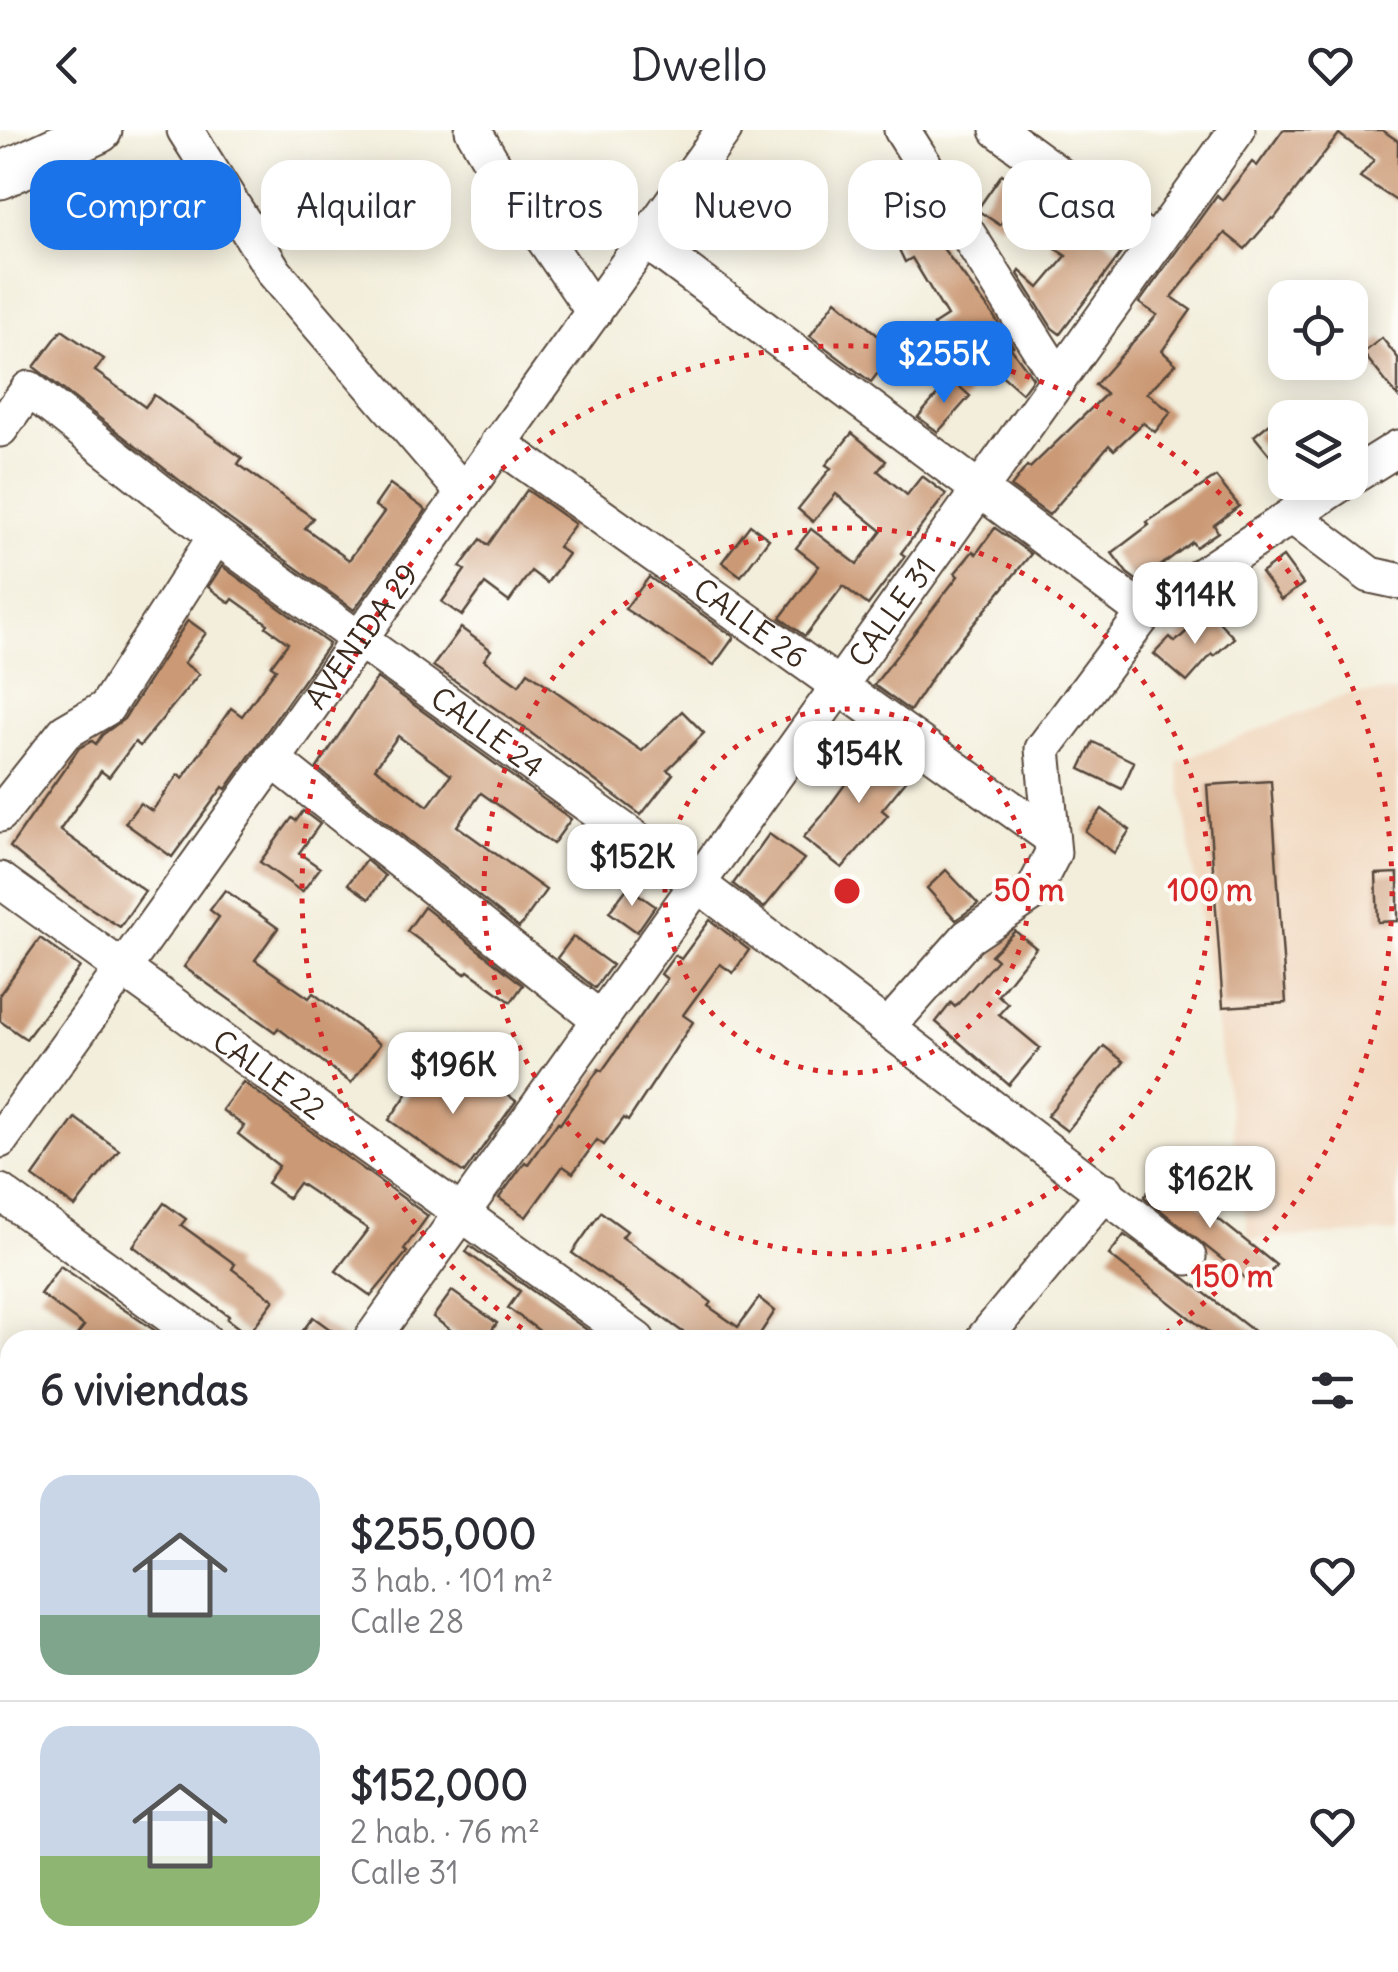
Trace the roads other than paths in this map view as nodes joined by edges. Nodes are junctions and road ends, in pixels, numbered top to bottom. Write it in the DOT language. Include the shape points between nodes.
graph roads {
  1 [pos="98,130"];
  2 [pos="185,130"];
  3 [pos="473,130"];
  4 [pos="724,130"];
  5 [pos="902,130"];
  6 [pos="998,130"];
  7 [pos="1238,130"];
  8 [pos="0,176"];
  9 [pos="645,240"];
  10 [pos="1155,245"];
  11 [pos="594,312"];
  12 [pos="1060,379"];
  13 [pos="0,428"];
  14 [pos="498,443"];
  15 [pos="1398,448"];
  16 [pos="1368,467"];
  17 [pos="980,490"];
  18 [pos="464,493"];
  19 [pos="1316,500"];
  20 [pos="1292,516"];
  21 [pos="216,536"];
  22 [pos="1398,580"];
  23 [pos="1145,613"];
  24 [pos="360,637"];
  25 [pos="840,686"];
  26 [pos="272,759"];
  27 [pos="0,814"];
  28 [pos="1051,837"];
  29 [pos="0,880"];
  30 [pos="698,884"];
  31 [pos="124,969"];
  32 [pos="602,1020"];
  33 [pos="889,1026"];
  34 [pos="0,1140"];
  35 [pos="0,1192"];
  36 [pos="1106,1192"];
  37 [pos="462,1211"];
  38 [pos="1188,1256"];
  39 [pos="190,1330"];
  40 [pos="378,1330"];
  41 [pos="623,1330"];
  42 [pos="992,1330"];
  1 -- 8 [label="main road"];
  2 -- 18 [label="street" via="275,273"];
  3 -- 11 [label="street"];
  4 -- 9 [label="street, AVENIDA 29"];
  5 -- 12 [label="street"];
  6 -- 10 [label="street"];
  7 -- 10 [label="street, CALLE 31"];
  9 -- 11 [label="street, AVENIDA 29"];
  9 -- 17 [label="street"];
  10 -- 12 [label="street, CALLE 31"];
  11 -- 14 [label="street, AVENIDA 29"];
  12 -- 17 [label="street, CALLE 31"];
  13 -- 21 [label="street, CALLE 24" via="29,389"];
  14 -- 18 [label="street, AVENIDA 29"];
  14 -- 25 [label="street, CALLE 26"];
  15 -- 16 [label="street"];
  17 -- 23 [label="street"];
  17 -- 25 [label="street, CALLE 31"];
  18 -- 24 [label="street, AVENIDA 29"];
  19 -- 20 [label="street"];
  20 -- 22 [label="street" via="1370,575"];
  20 -- 23 [label="street"];
  21 -- 24 [label="street, CALLE 24"];
  21 -- 27 [label="street" via="106,708 65,732"];
  23 -- 28 [label="street" via="1042,750"];
  24 -- 26 [label="street, AVENIDA 29"];
  24 -- 30 [label="street, CALLE 24"];
  25 -- 28 [label="street, CALLE 26"];
  25 -- 30 [label="street, CALLE 31"];
  26 -- 31 [label="street, AVENIDA 29"];
  26 -- 32 [label="street"];
  28 -- 33 [label="street" via="1053,853 1032,894 968,937"];
  29 -- 31 [label="street, CALLE 22"];
  30 -- 32 [label="street, CALLE 31"];
  30 -- 33 [label="street, CALLE 24"];
  31 -- 34 [label="street, AVENIDA 29"];
  31 -- 37 [label="street, CALLE 22"];
  32 -- 37 [label="street, CALLE 31"];
  33 -- 36 [label="street, CALLE 24"];
  35 -- 39 [label="street"];
  36 -- 38 [label="street, CALLE 24"];
  36 -- 42 [label="street"];
  37 -- 40 [label="street, CALLE 31"];
  37 -- 41 [label="street, CALLE 22"];
}
